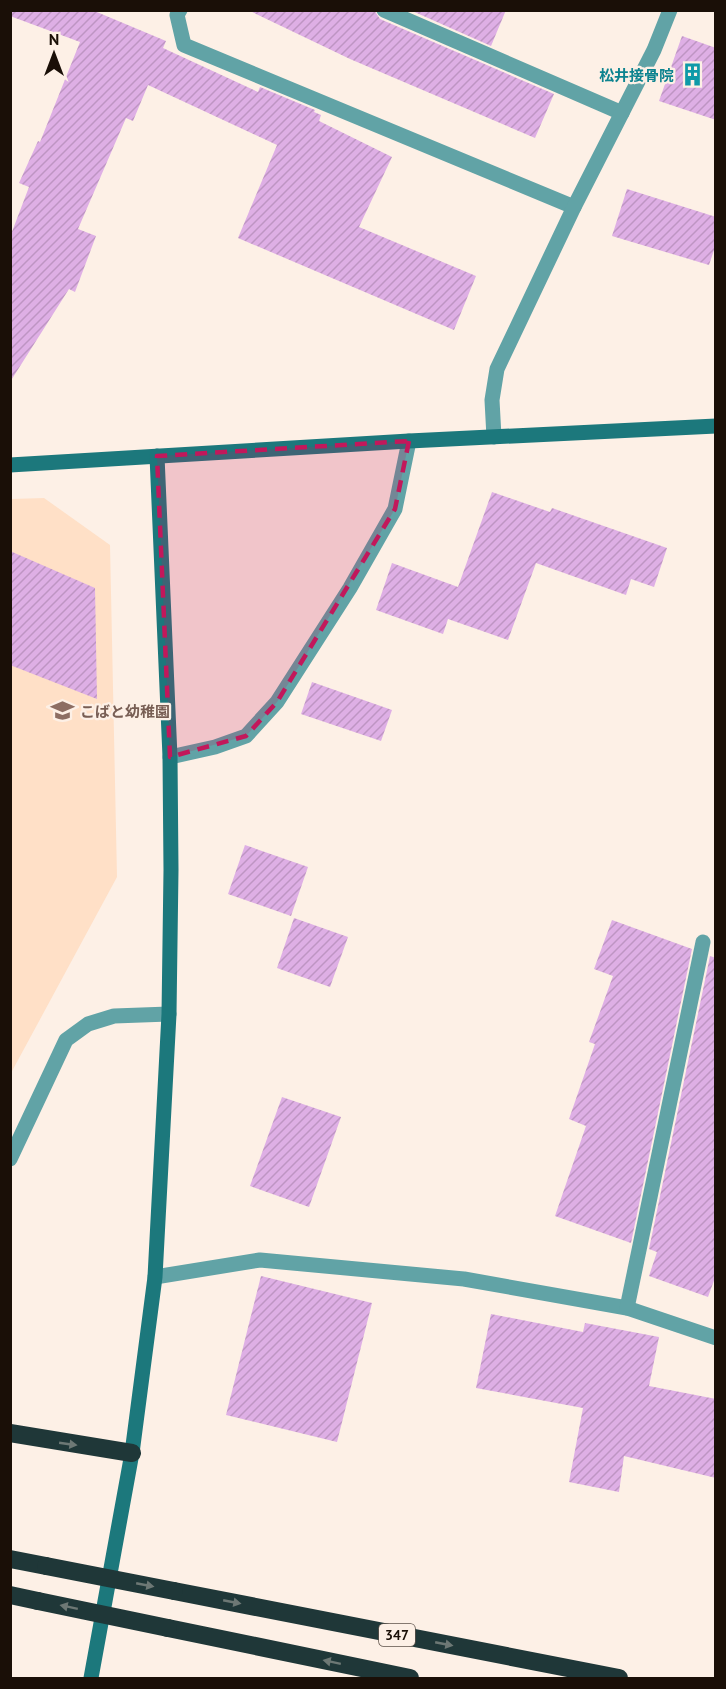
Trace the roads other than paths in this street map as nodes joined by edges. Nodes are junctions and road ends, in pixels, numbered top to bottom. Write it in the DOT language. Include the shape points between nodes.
graph roads {
  1 [pos="180,10"];
  2 [pos="384,10"];
  3 [pos="670,10"];
  4 [pos="622,113"];
  5 [pos="574,207"];
  6 [pos="716,426"];
  7 [pos="494,437"];
  8 [pos="409,441"];
  9 [pos="157,456"];
  10 [pos="10,465"];
  11 [pos="170,757"];
  12 [pos="703,942"];
  13 [pos="169,1014"];
  14 [pos="10,1159"];
  15 [pos="155,1277"];
  16 [pos="627,1308"];
  17 [pos="716,1338"];
  18 [pos="10,1433"];
  19 [pos="132,1453"];
  20 [pos="10,1559"];
  21 [pos="10,1595"];
  22 [pos="91,1678"];
  23 [pos="410,1678"];
  24 [pos="619,1678"];
  1 -- 5 [label="street" via="177,15 184,45"];
  2 -- 4 [label="street"];
  3 -- 4 [label="street"];
  4 -- 5 [label="street"];
  5 -- 7 [label="street" via="497,369 492,400"];
  6 -- 7 [label="street"];
  7 -- 8 [label="street"];
  8 -- 9 [label="street"];
  8 -- 11 [label="street" via="395,510 277,702 246,736"];
  9 -- 10 [label="street"];
  9 -- 11 [label="street"];
  11 -- 13 [label="street"];
  12 -- 16 [label="street"];
  13 -- 14 [label="street" via="114,1016 87,1024 66,1040"];
  13 -- 15 [label="street"];
  15 -- 16 [label="street" via="260,1260 464,1279"];
  15 -- 19 [label="street"];
  16 -- 17 [label="street"];
  18 -- 19 [label="highway, one-way"];
  19 -- 22 [label="street"];
  20 -- 24 [label="highway, 347, one-way, bridge"];
  23 -- 21 [label="highway, one-way, bridge"];
}
